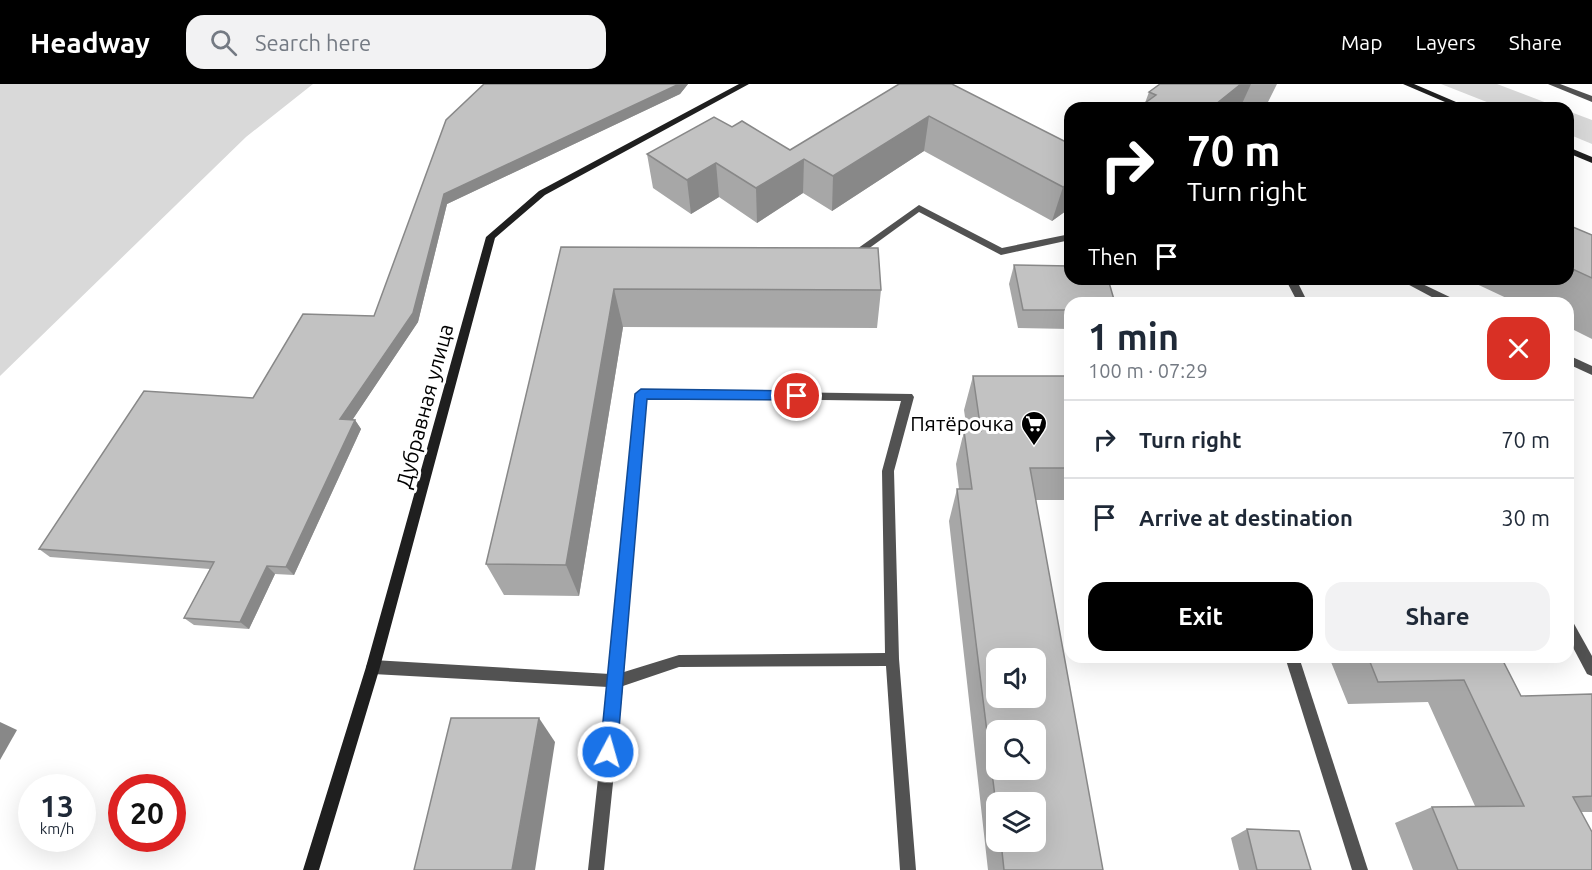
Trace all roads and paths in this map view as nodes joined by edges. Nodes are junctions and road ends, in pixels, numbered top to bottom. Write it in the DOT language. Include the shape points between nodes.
graph roads {
  1 [pos="745,84"];
  2 [pos="1407,84"];
  3 [pos="1552,84"];
  4 [pos="1592,99"];
  5 [pos="1451,102"];
  6 [pos="1574,152"];
  7 [pos="1592,159"];
  8 [pos="1064,238"];
  9 [pos="846,261"];
  10 [pos="1415,285"];
  11 [pos="1440,297"];
  12 [pos="1574,362"];
  13 [pos="1592,371"];
  14 [pos="1574,637"];
  15 [pos="892,659"];
  16 [pos="1294,663"];
  17 [pos="373,667"];
  18 [pos="1592,669"];
  19 [pos="616,681"];
  20 [pos="311,870"];
  21 [pos="596,870"];
  22 [pos="908,870"];
  23 [pos="1360,870"];
  1 -- 17 [label="street, Дубравная улица" via="542,193 491,237"];
  2 -- 5 [label="street"];
  3 -- 4 [label="lane"];
  6 -- 7 [label="street"];
  8 -- 9 [label="lane" via="1001,252 919,208"];
  10 -- 11 [label="lane"];
  12 -- 13 [label="lane"];
  14 -- 18 [label="lane"];
  15 -- 19 [label="lane" via="679,661"];
  15 -- 19 [label="lane" via="888,471 908,397 641,394"];
  15 -- 22 [label="lane"];
  16 -- 23 [label="lane"];
  17 -- 19 [label="lane"];
  17 -- 20 [label="street, Дубравная улица"];
  19 -- 21 [label="lane"];
}
